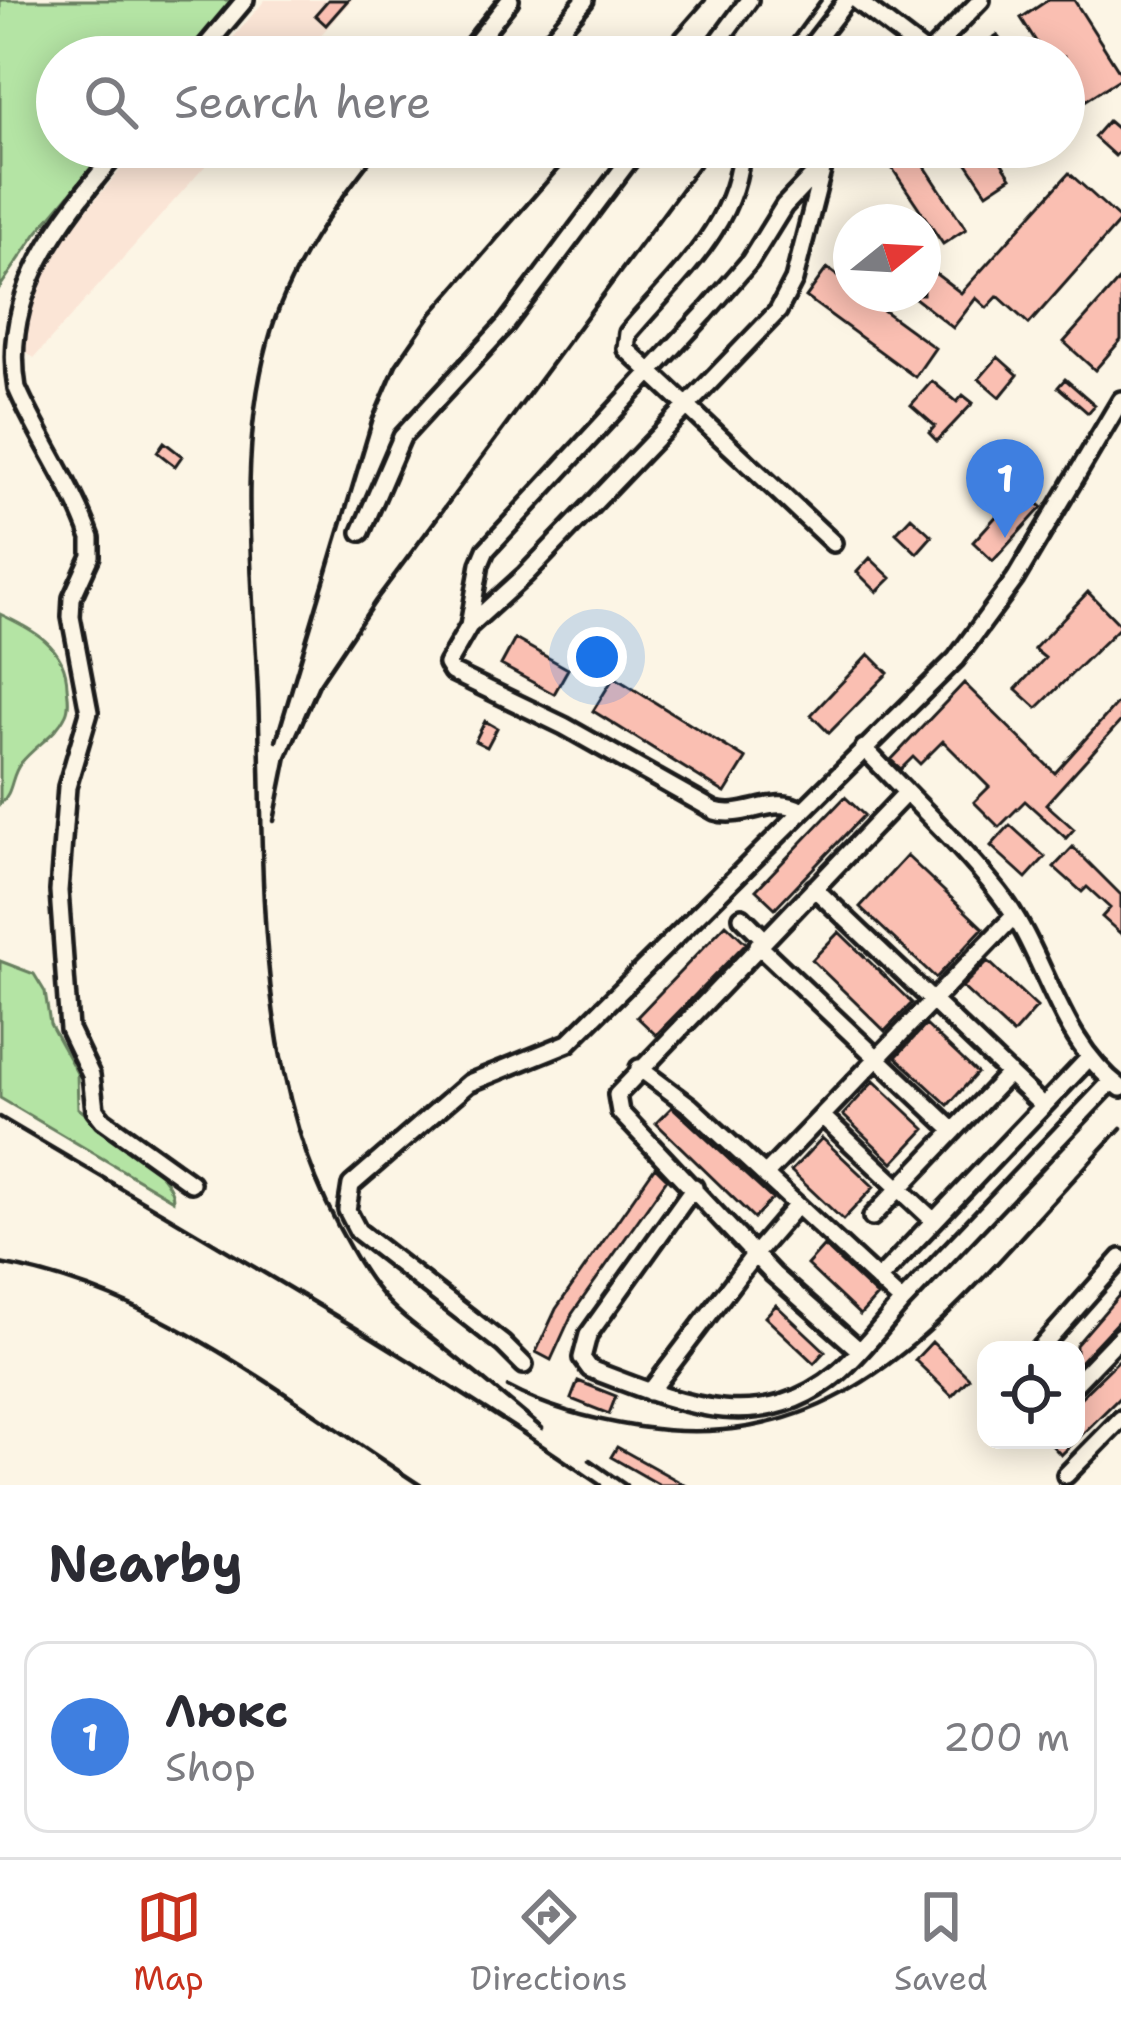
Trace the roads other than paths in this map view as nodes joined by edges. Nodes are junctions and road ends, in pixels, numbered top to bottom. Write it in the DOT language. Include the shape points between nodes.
graph roads {
  1 [pos="245,0"];
  2 [pos="510,0"];
  3 [pos="584,0"];
  4 [pos="749,0"];
  5 [pos="851,0"];
  6 [pos="981,0"];
  7 [pos="215,36"];
  8 [pos="482,36"];
  9 [pos="554,36"];
  10 [pos="722,36"];
  11 [pos="821,36"];
  12 [pos="900,36"];
  13 [pos="946,36"];
  14 [pos="105,168"];
  15 [pos="623,168"];
  16 [pos="739,168"];
  17 [pos="820,168"];
  18 [pos="823,168"];
  19 [pos="650,374"];
  20 [pos="1121,400"];
  21 [pos="686,408"];
  22 [pos="361,532"];
  23 [pos="833,543"];
  24 [pos="469,626"];
  25 [pos="864,748"];
  26 [pos="906,793"];
  27 [pos="800,810"];
  28 [pos="814,888"];
  29 [pos="1013,916"];
  30 [pos="742,917"];
  31 [pos="761,942"];
  32 [pos="932,1002"];
  33 [pos="877,1058"];
  34 [pos="1088,1059"];
  35 [pos="639,1068"];
  36 [pos="1009,1073"];
  37 [pos="1116,1084"];
  38 [pos="1043,1106"];
  39 [pos="822,1116"];
  40 [pos="954,1131"];
  41 [pos="765,1175"];
  42 [pos="191,1183"];
  43 [pos="694,1187"];
  44 [pos="899,1189"];
  45 [pos="797,1205"];
  46 [pos="872,1217"];
  47 [pos="934,1221"];
  48 [pos="754,1255"];
  49 [pos="1121,1258"];
  50 [pos="878,1280"];
  51 [pos="902,1302"];
  52 [pos="1121,1336"];
  53 [pos="1047,1341"];
  54 [pos="859,1350"];
  55 [pos="524,1365"];
  56 [pos="1085,1374"];
  57 [pos="650,1392"];
  58 [pos="1121,1419"];
  59 [pos="1066,1474"];
  1 -- 7 [label="street"];
  2 -- 8 [label="street"];
  3 -- 9 [label="street"];
  4 -- 10 [label="street"];
  5 -- 11 [label="street"];
  5 -- 12 [label="street"];
  6 -- 13 [label="street"];
  14 -- 42 [label="street" via="19,277 8,320 16,386 91,538 70,617 88,712 67,787 59,874 69,1029 91,1075 95,1110"];
  15 -- 22 [label="street" via="506,324 402,437"];
  16 -- 19 [label="street" via="718,226 628,333 626,349"];
  17 -- 19 [label="street"];
  18 -- 21 [label="street" via="788,295"];
  19 -- 21 [label="street"];
  19 -- 24 [label="street" via="486,550"];
  20 -- 25 [label="street" via="974,640"];
  21 -- 23 [label="street"];
  21 -- 24 [label="street"];
  24 -- 27 [label="street" via="447,659 452,671 715,811 786,804"];
  25 -- 26 [label="street"];
  25 -- 27 [label="street"];
  26 -- 28 [label="street"];
  26 -- 29 [label="street"];
  27 -- 55 [label="street" via="568,1043 469,1083 347,1192 358,1231"];
  28 -- 31 [label="street"];
  28 -- 32 [label="street"];
  29 -- 32 [label="street"];
  29 -- 34 [label="street"];
  30 -- 31 [label="street"];
  31 -- 33 [label="street"];
  31 -- 35 [label="street"];
  32 -- 33 [label="street"];
  32 -- 36 [label="street"];
  33 -- 39 [label="street"];
  33 -- 40 [label="street"];
  34 -- 37 [label="street"];
  34 -- 38 [label="street"];
  35 -- 41 [label="street"];
  35 -- 43 [label="street" via="616,1095 620,1112"];
  36 -- 38 [label="street"];
  36 -- 40 [label="street"];
  37 -- 51 [label="street"];
  38 -- 47 [label="street"];
  39 -- 41 [label="street"];
  39 -- 44 [label="street"];
  40 -- 44 [label="street"];
  41 -- 45 [label="street"];
  43 -- 48 [label="street"];
  43 -- 57 [label="street" via="583,1348 590,1370"];
  44 -- 46 [label="street"];
  44 -- 47 [label="street"];
  45 -- 48 [label="street"];
  45 -- 50 [label="street"];
  47 -- 50 [label="street"];
  48 -- 54 [label="street"];
  48 -- 57 [label="street"];
  49 -- 53 [label="street"];
  50 -- 51 [label="street"];
  51 -- 54 [label="street"];
  52 -- 56 [label="street"];
  54 -- 57 [label="street" via="812,1391 757,1409 700,1408"];
  58 -- 59 [label="street"];
}
